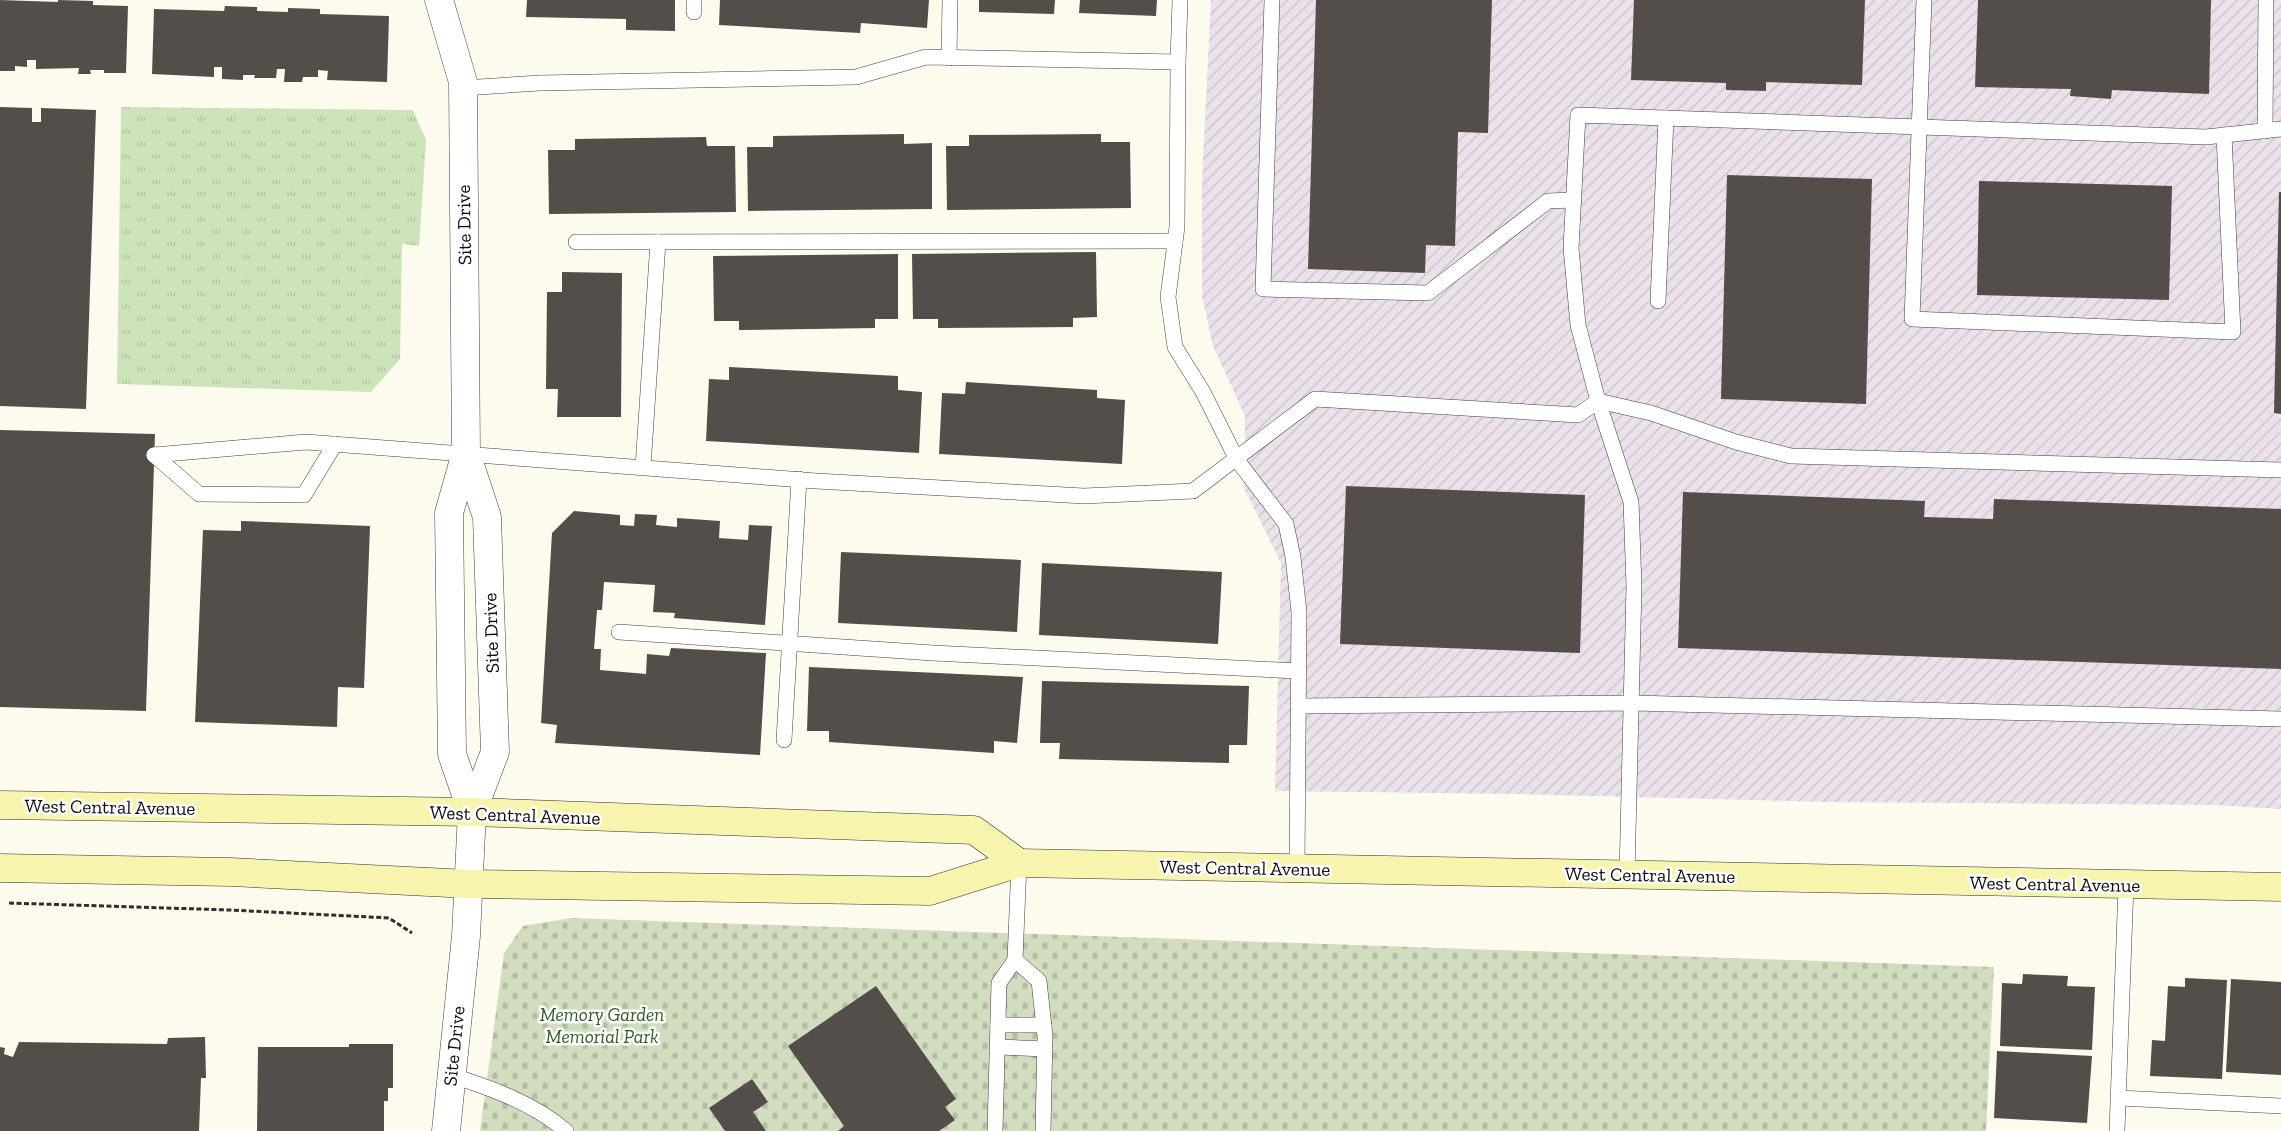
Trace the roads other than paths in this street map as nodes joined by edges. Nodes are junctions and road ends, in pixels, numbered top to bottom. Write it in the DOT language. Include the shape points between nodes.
graph roads {
  1 [pos="439,0"];
  2 [pos="950,0"];
  3 [pos="1180,0"];
  4 [pos="1272,0"];
  5 [pos="1924,0"];
  6 [pos="2266,0"];
  7 [pos="949,58"];
  8 [pos="1178,62"];
  9 [pos="463,88"];
  10 [pos="1666,118"];
  11 [pos="1919,127"];
  12 [pos="2281,129"];
  13 [pos="2265,131"];
  14 [pos="2224,135"];
  15 [pos="1574,200"];
  16 [pos="1175,241"];
  17 [pos="576,242"];
  18 [pos="658,242"];
  19 [pos="1658,301"];
  20 [pos="1598,401"];
  21 [pos="334,444"];
  22 [pos="466,453"];
  23 [pos="1237,460"];
  24 [pos="644,467"];
  25 [pos="2281,470"];
  26 [pos="799,479"];
  27 [pos="619,632"];
  28 [pos="790,643"];
  29 [pos="1298,671"];
  30 [pos="1632,703"];
  31 [pos="1298,706"];
  32 [pos="2281,718"];
  33 [pos="784,740"];
  34 [pos="0,805"];
  35 [pos="472,812"];
  36 [pos="1019,863"];
  37 [pos="0,868"];
  38 [pos="1297,869"];
  39 [pos="1627,875"];
  40 [pos="469,884"];
  41 [pos="2126,885"];
  42 [pos="2281,887"];
  43 [pos="1015,960"];
  44 [pos="998,1025"];
  45 [pos="1044,1025"];
  46 [pos="998,1047"];
  47 [pos="1045,1049"];
  48 [pos="450,1075"];
  49 [pos="2119,1098"];
  50 [pos="2281,1106"];
  51 [pos="446,1131"];
  52 [pos="566,1131"];
  53 [pos="995,1131"];
  54 [pos="1043,1131"];
  55 [pos="2118,1131"];
  1 -- 9 [label="street, Site Drive"];
  2 -- 7 [label="lane"];
  3 -- 8 [label="lane"];
  4 -- 15 [label="lane" via="1263,289 1428,293 1548,201"];
  5 -- 11 [label="lane"];
  6 -- 13 [label="lane"];
  7 -- 8 [label="lane"];
  7 -- 9 [label="lane" via="926,57 856,78 540,83"];
  8 -- 16 [label="lane"];
  9 -- 22 [label="street, Site Drive"];
  10 -- 11 [label="lane"];
  10 -- 15 [label="lane" via="1578,115"];
  10 -- 19 [label="lane"];
  11 -- 14 [label="lane" via="2196,137"];
  11 -- 14 [label="lane" via="1912,319 2233,332"];
  12 -- 13 [label="lane"];
  13 -- 14 [label="lane"];
  15 -- 20 [label="lane" via="1571,248 1578,325"];
  16 -- 18 [label="lane"];
  16 -- 23 [label="lane" via="1168,297 1176,347"];
  17 -- 18 [label="lane"];
  18 -- 24 [label="lane"];
  20 -- 23 [label="lane" via="1578,415 1315,399"];
  20 -- 25 [label="lane" via="1651,413 1736,442 1791,456"];
  20 -- 30 [label="lane" via="1631,502 1634,586"];
  21 -- 21 [label="lane" via="306,442 154,455 199,494 304,495"];
  21 -- 22 [label="lane"];
  22 -- 24 [label="lane"];
  22 -- 35 [label="street, Site Drive" via="449,513 452,754"];
  22 -- 35 [label="street, Site Drive" via="486,517 495,752"];
  23 -- 26 [label="lane" via="1193,490 1084,496"];
  23 -- 29 [label="lane" via="1286,524 1294,556 1299,612"];
  24 -- 26 [label="lane"];
  26 -- 28 [label="lane"];
  27 -- 28 [label="lane"];
  28 -- 29 [label="lane"];
  28 -- 33 [label="lane"];
  29 -- 31 [label="lane"];
  30 -- 31 [label="lane"];
  30 -- 32 [label="lane"];
  30 -- 39 [label="lane"];
  31 -- 38 [label="lane"];
  34 -- 35 [label="main road, West Central Avenue"];
  35 -- 36 [label="main road, West Central Avenue" via="974,830"];
  35 -- 40 [label="street, Site Drive"];
  36 -- 38 [label="main road, West Central Avenue"];
  36 -- 40 [label="main road, West Central Avenue" via="930,891"];
  36 -- 43 [label="lane"];
  37 -- 40 [label="main road, West Central Avenue" via="231,872"];
  38 -- 39 [label="main road, West Central Avenue"];
  39 -- 41 [label="main road, West Central Avenue"];
  40 -- 48 [label="street, Site Drive"];
  41 -- 42 [label="main road, West Central Avenue"];
  41 -- 49 [label="lane"];
  43 -- 44 [label="lane" via="999,983"];
  43 -- 45 [label="lane" via="1038,981"];
  44 -- 45 [label="lane"];
  44 -- 46 [label="lane"];
  45 -- 47 [label="lane"];
  46 -- 47 [label="lane"];
  46 -- 53 [label="lane"];
  47 -- 54 [label="lane"];
  48 -- 51 [label="street, Site Drive"];
  48 -- 52 [label="lane" via="486,1086 525,1104"];
  49 -- 50 [label="lane"];
  49 -- 55 [label="lane"];
}
